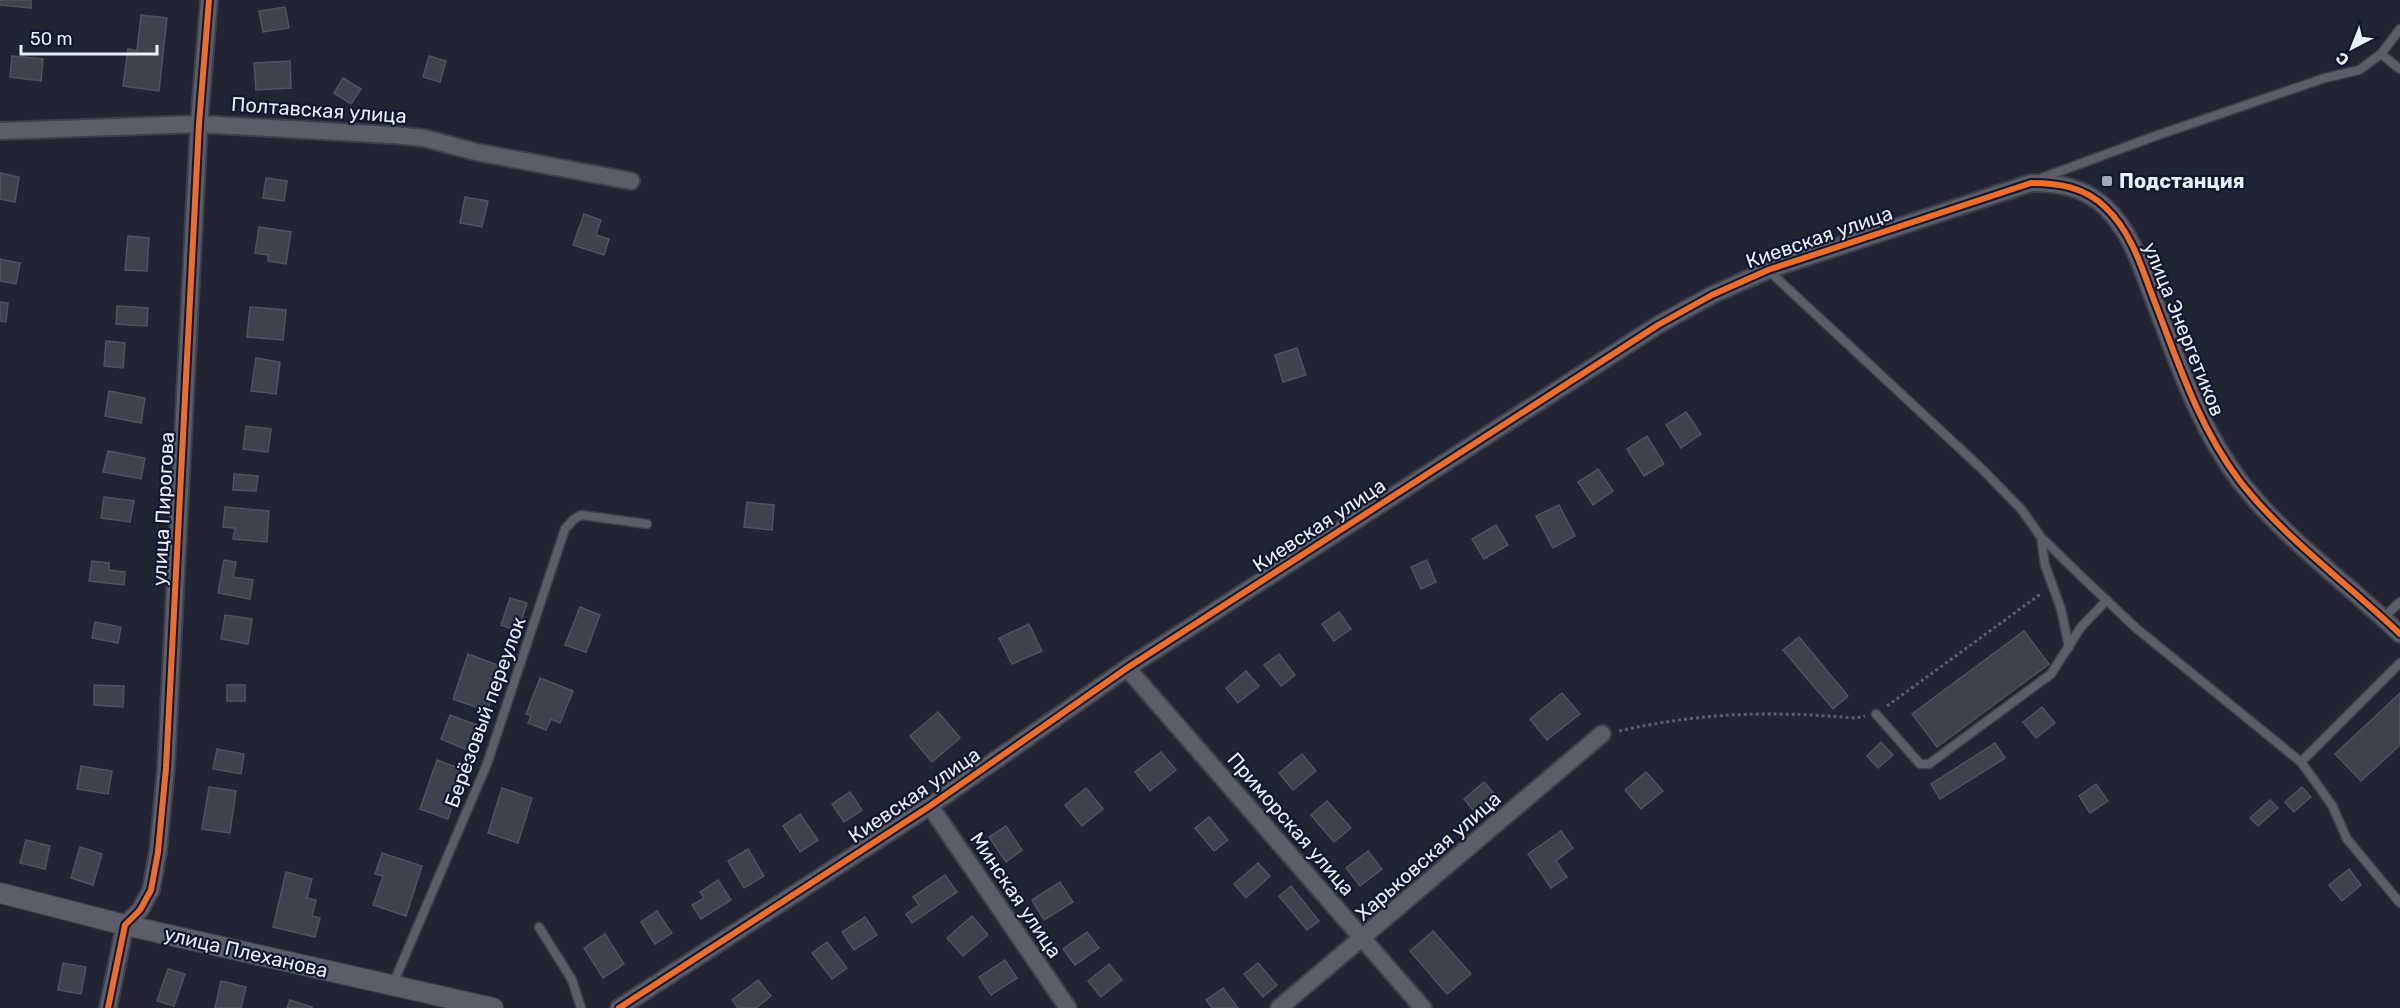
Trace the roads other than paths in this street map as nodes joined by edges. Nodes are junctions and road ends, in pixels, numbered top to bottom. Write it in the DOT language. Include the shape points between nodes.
graph roads {
  1 [pos="209,0"];
  2 [pos="2400,29"];
  3 [pos="2381,54"];
  4 [pos="2400,69"];
  5 [pos="199,124"];
  6 [pos="0,131"];
  7 [pos="631,181"];
  8 [pos="2031,183"];
  9 [pos="2086,192"];
  10 [pos="1768,270"];
  11 [pos="647,524"];
  12 [pos="2041,537"];
  13 [pos="2107,600"];
  14 [pos="2400,602"];
  15 [pos="2383,618"];
  16 [pos="2400,634"];
  17 [pos="2069,647"];
  18 [pos="2400,663"];
  19 [pos="1127,668"];
  20 [pos="1875,714"];
  21 [pos="1602,734"];
  22 [pos="2301,762"];
  23 [pos="930,806"];
  24 [pos="0,892"];
  25 [pos="2400,903"];
  26 [pos="125,925"];
  27 [pos="539,927"];
  28 [pos="1364,939"];
  29 [pos="393,985"];
  30 [pos="108,1008"];
  31 [pos="493,1008"];
  32 [pos="581,1008"];
  33 [pos="619,1008"];
  34 [pos="1068,1008"];
  35 [pos="1279,1008"];
  36 [pos="1423,1008"];
  1 -- 5 [label="street, улица Пирогова"];
  2 -- 3 [label="lane"];
  3 -- 4 [label="lane"];
  3 -- 8 [label="lane" via="2359,70 2157,135"];
  5 -- 6 [label="street, Полтавская улица"];
  5 -- 7 [label="street, Полтавская улица" via="424,138 476,152"];
  5 -- 26 [label="street, улица Пирогова" via="165,778 151,890 140,910"];
  8 -- 9 [label="street, Киевская улица" via="2054,183"];
  8 -- 10 [label="street, Киевская улица"];
  9 -- 15 [label="street, улица Энергетиков" via="2105,206 2133,244 2190,394 2224,459 2256,501"];
  10 -- 12 [label="lane" via="1982,469 2021,509"];
  10 -- 19 [label="street, Киевская улица" via="1658,325"];
  11 -- 29 [label="lane, Берёзовый переулок" via="581,515 565,529 487,764"];
  12 -- 13 [label="lane"];
  12 -- 17 [label="lane" via="2045,565"];
  13 -- 17 [label="lane" via="2081,627"];
  13 -- 22 [label="lane"];
  14 -- 15 [label="lane"];
  15 -- 16 [label="street, улица Энергетиков"];
  17 -- 20 [label="lane" via="2051,674 1929,764 1920,765 1912,758"];
  18 -- 22 [label="lane"];
  19 -- 23 [label="street, Киевская улица"];
  19 -- 28 [label="street, Приморская улица"];
  21 -- 28 [label="street, Харьковская улица"];
  22 -- 25 [label="lane" via="2332,805 2347,838"];
  23 -- 33 [label="street, Киевская улица"];
  23 -- 34 [label="street, Минская улица"];
  24 -- 26 [label="street, улица Плеханова"];
  26 -- 29 [label="street, улица Плеханова"];
  26 -- 30 [label="street, улица Пирогова"];
  27 -- 32 [label="lane" via="572,980"];
  28 -- 35 [label="street, Харьковская улица"];
  28 -- 36 [label="street, Приморская улица"];
  29 -- 31 [label="street, улица Плеханова"];
}
